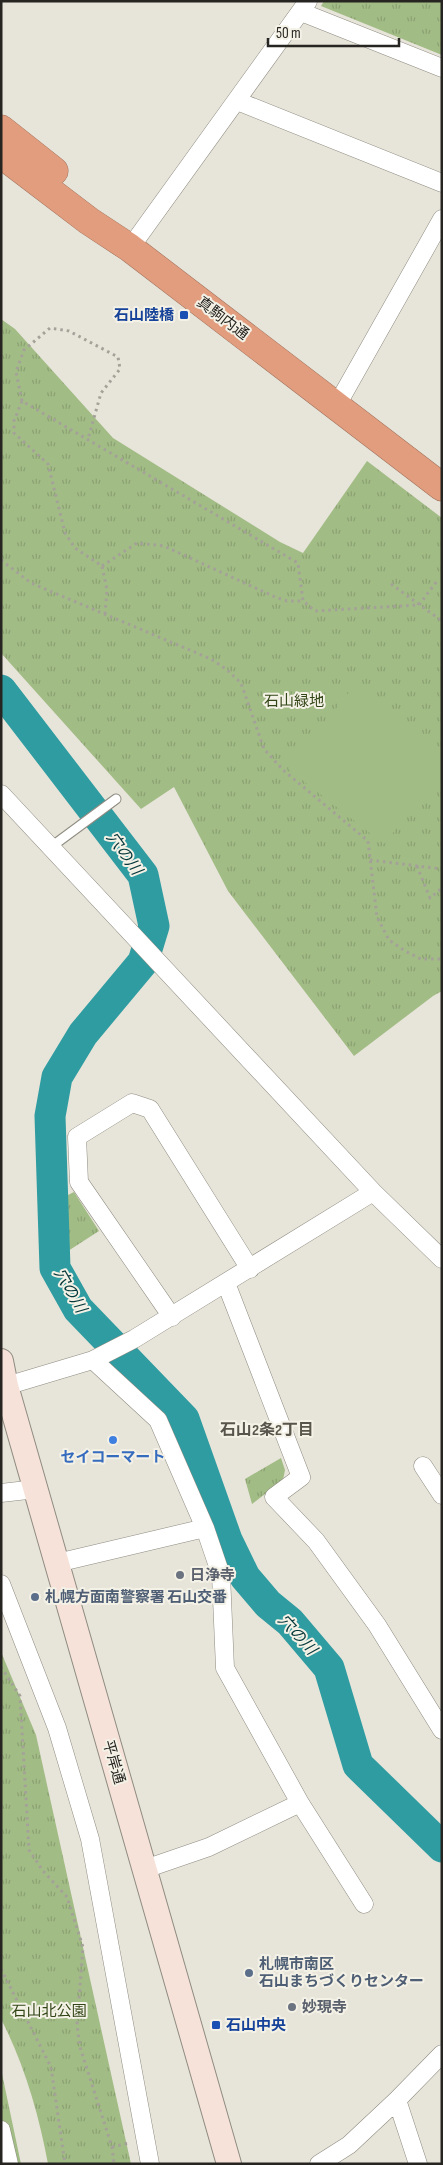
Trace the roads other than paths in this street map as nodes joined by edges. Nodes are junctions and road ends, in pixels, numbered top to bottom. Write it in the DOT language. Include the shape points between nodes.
graph roads {
  1 [pos="304,6"];
  2 [pos="442,68"];
  3 [pos="237,101"];
  4 [pos="1,129"];
  5 [pos="1,154"];
  6 [pos="1,175"];
  7 [pos="442,183"];
  8 [pos="442,219"];
  9 [pos="89,221"];
  10 [pos="130,248"];
  11 [pos="336,405"];
  12 [pos="442,486"];
  13 [pos="1,794"];
  14 [pos="116,799"];
  15 [pos="51,847"];
  16 [pos="373,1192"];
  17 [pos="442,1259"];
  18 [pos="250,1269"];
  19 [pos="226,1284"];
  20 [pos="172,1317"];
  21 [pos="99,1357"];
  22 [pos="1,1361"];
  23 [pos="6,1386"];
  24 [pos="423,1466"];
  25 [pos="36,1489"];
  26 [pos="1,1493"];
  27 [pos="442,1494"];
  28 [pos="204,1528"];
  29 [pos="57,1563"];
  30 [pos="1,1584"];
  31 [pos="442,1730"];
  32 [pos="300,1804"];
  33 [pos="145,1869"];
  34 [pos="364,1904"];
  35 [pos="442,2054"];
  36 [pos="397,2100"];
  37 [pos="1,2130"];
  38 [pos="9,2164"];
  39 [pos="150,2164"];
  40 [pos="229,2164"];
  41 [pos="319,2164"];
  42 [pos="418,2164"];
  1 -- 2 [label="street"];
  1 -- 3 [label="street"];
  3 -- 7 [label="street"];
  3 -- 10 [label="street"];
  4 -- 9 [label="highway" via="53,170"];
  5 -- 9 [label="highway, 真駒内通"];
  6 -- 9 [label="highway" via="30,196"];
  8 -- 11 [label="street"];
  9 -- 10 [label="highway, 真駒内通"];
  10 -- 11 [label="highway, 真駒内通"];
  11 -- 12 [label="highway, 真駒内通"];
  13 -- 15 [label="street"];
  14 -- 15 [label="lane"];
  15 -- 16 [label="street"];
  16 -- 17 [label="street"];
  16 -- 18 [label="street"];
  18 -- 19 [label="street"];
  18 -- 20 [label="street" via="150,1109 132,1102 77,1137 79,1182"];
  19 -- 20 [label="street"];
  19 -- 31 [label="street" via="301,1477 274,1497 316,1541 377,1625"];
  20 -- 21 [label="street"];
  21 -- 23 [label="street"];
  21 -- 28 [label="street" via="158,1420"];
  22 -- 23 [label="street, 平岸通"];
  23 -- 25 [label="street, 平岸通"];
  24 -- 27 [label="street"];
  25 -- 26 [label="street"];
  25 -- 29 [label="street, 平岸通"];
  28 -- 29 [label="street"];
  28 -- 32 [label="street" via="221,1575 225,1668"];
  29 -- 33 [label="street, 平岸通"];
  30 -- 39 [label="street" via="57,1728 90,1839"];
  32 -- 33 [label="street" via="209,1847"];
  32 -- 34 [label="street"];
  33 -- 40 [label="street, 平岸通"];
  35 -- 36 [label="street"];
  36 -- 41 [label="street" via="349,2145"];
  36 -- 42 [label="street"];
  37 -- 38 [label="street"];
}
